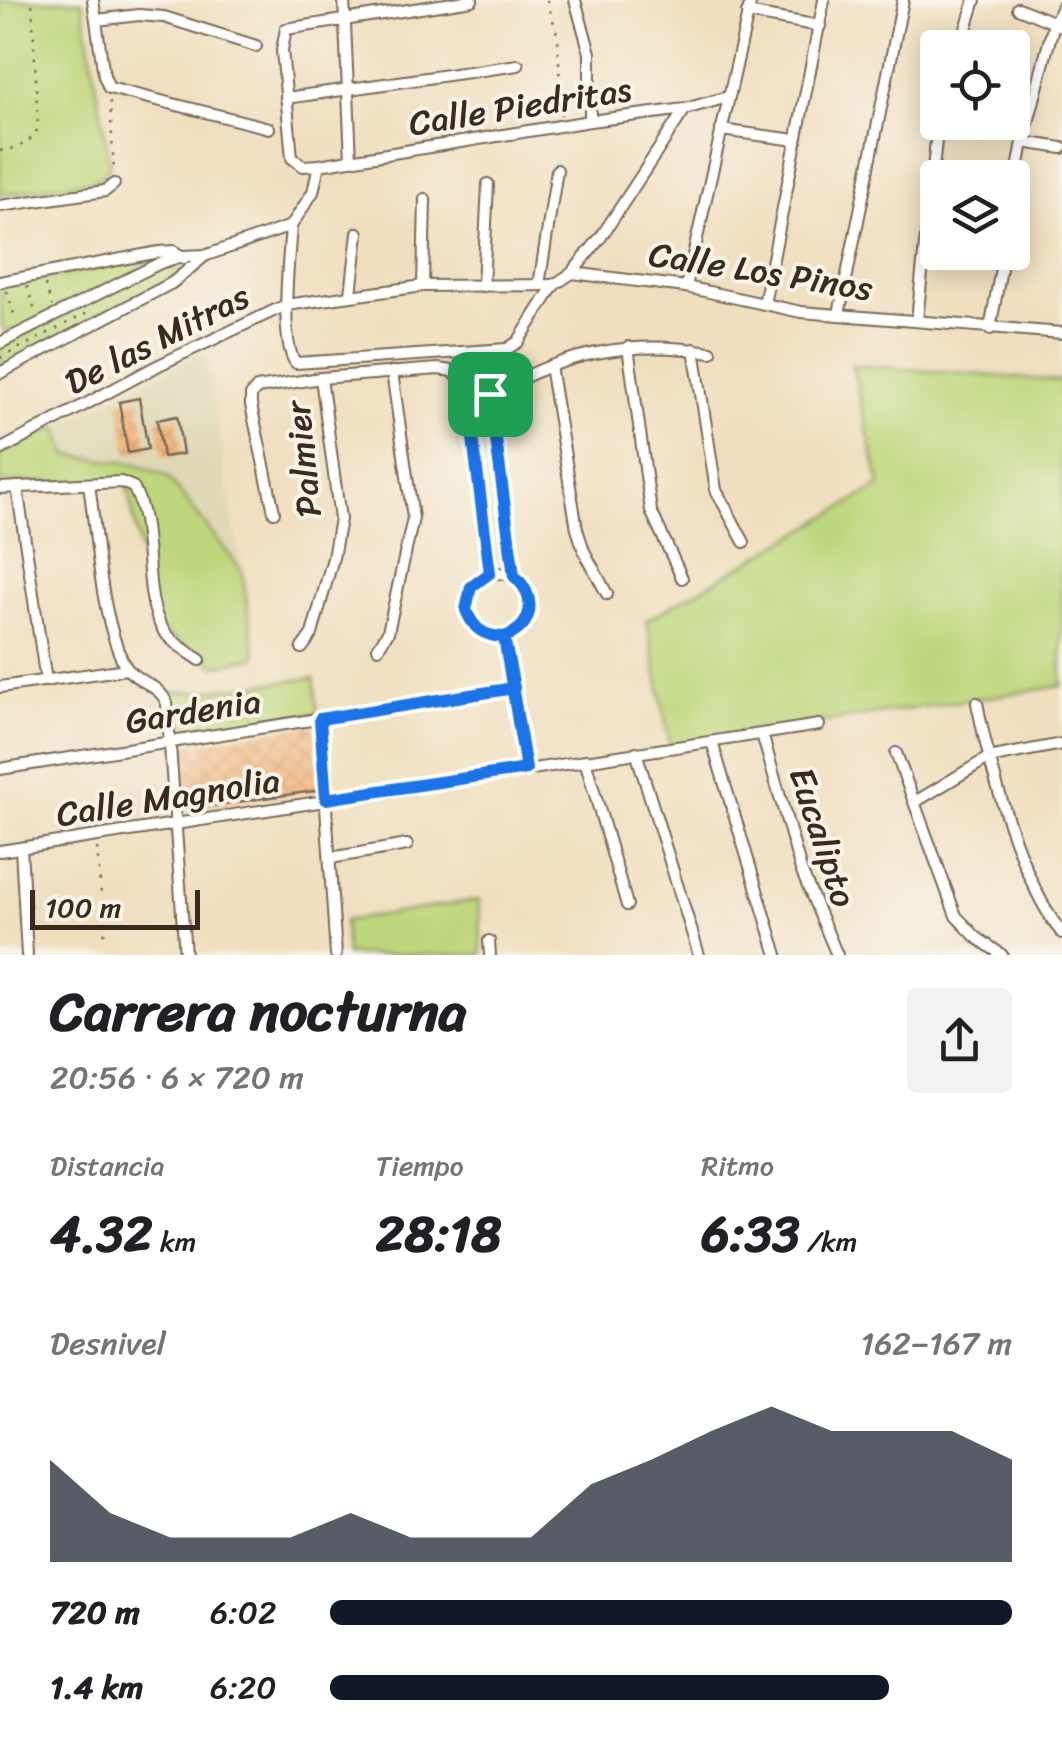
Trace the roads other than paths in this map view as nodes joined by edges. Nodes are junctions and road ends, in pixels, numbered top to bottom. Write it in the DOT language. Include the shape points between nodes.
graph roads {
  1 [pos="93,0"];
  2 [pos="344,0"];
  3 [pos="472,0"];
  4 [pos="575,0"];
  5 [pos="751,0"];
  6 [pos="824,0"];
  7 [pos="904,0"];
  8 [pos="975,0"];
  9 [pos="1018,8"];
  10 [pos="1062,8"];
  11 [pos="747,14"];
  12 [pos="344,19"];
  13 [pos="97,20"];
  14 [pos="1058,25"];
  15 [pos="820,26"];
  16 [pos="966,30"];
  17 [pos="256,46"];
  18 [pos="518,65"];
  19 [pos="348,89"];
  20 [pos="728,97"];
  21 [pos="286,98"];
  22 [pos="685,110"];
  23 [pos="662,112"];
  24 [pos="590,121"];
  25 [pos="269,128"];
  26 [pos="720,130"];
  27 [pos="672,131"];
  28 [pos="796,140"];
  29 [pos="936,140"];
  30 [pos="1023,142"];
  31 [pos="1062,148"];
  32 [pos="351,160"];
  33 [pos="1020,160"];
  34 [pos="318,166"];
  35 [pos="556,170"];
  36 [pos="114,184"];
  37 [pos="488,184"];
  38 [pos="425,199"];
  39 [pos="0,206"];
  40 [pos="291,226"];
  41 [pos="358,233"];
  42 [pos="207,255"];
  43 [pos="182,256"];
  44 [pos="192,268"];
  45 [pos="1001,270"];
  46 [pos="572,272"];
  47 [pos="2,283"];
  48 [pos="554,284"];
  49 [pos="540,285"];
  50 [pos="423,286"];
  51 [pos="483,286"];
  52 [pos="686,287"];
  53 [pos="352,294"];
  54 [pos="764,304"];
  55 [pos="286,305"];
  56 [pos="839,314"];
  57 [pos="917,320"];
  58 [pos="990,329"];
  59 [pos="1062,332"];
  60 [pos="0,343"];
  61 [pos="628,347"];
  62 [pos="694,349"];
  63 [pos="711,352"];
  64 [pos="550,366"];
  65 [pos="392,372"];
  66 [pos="0,373"];
  67 [pos="321,378"];
  68 [pos="490,394"];
  69 [pos="468,399"];
  70 [pos="0,450"];
  71 [pos="89,484"];
  72 [pos="17,487"];
  73 [pos="0,488"];
  74 [pos="274,512"];
  75 [pos="744,542"];
  76 [pos="490,573"];
  77 [pos="514,576"];
  78 [pos="682,578"];
  79 [pos="608,594"];
  80 [pos="504,637"];
  81 [pos="302,648"];
  82 [pos="378,648"];
  83 [pos="200,660"];
  84 [pos="126,669"];
  85 [pos="46,681"];
  86 [pos="0,687"];
  87 [pos="514,688"];
  88 [pos="977,702"];
  89 [pos="320,719"];
  90 [pos="819,725"];
  91 [pos="762,734"];
  92 [pos="170,742"];
  93 [pos="712,742"];
  94 [pos="1062,744"];
  95 [pos="636,752"];
  96 [pos="896,753"];
  97 [pos="988,758"];
  98 [pos="586,760"];
  99 [pos="0,769"];
  100 [pos="526,769"];
  101 [pos="326,799"];
  102 [pos="915,802"];
  103 [pos="174,824"];
  104 [pos="407,845"];
  105 [pos="21,848"];
  106 [pos="0,851"];
  107 [pos="330,858"];
  108 [pos="627,905"];
  109 [pos="1062,934"];
  110 [pos="489,942"];
  111 [pos="28,955"];
  112 [pos="185,955"];
  113 [pos="336,955"];
  114 [pos="490,955"];
  115 [pos="699,955"];
  116 [pos="778,955"];
  117 [pos="837,955"];
  118 [pos="1002,955"];
  1 -- 13 [label="street"];
  2 -- 12 [label="street"];
  3 -- 12 [label="street"];
  4 -- 24 [label="street" via="590,53"];
  5 -- 11 [label="street"];
  6 -- 15 [label="street"];
  7 -- 56 [label="street"];
  8 -- 16 [label="street"];
  9 -- 14 [label="street"];
  10 -- 14 [label="street"];
  11 -- 15 [label="street"];
  11 -- 20 [label="street"];
  12 -- 19 [label="street"];
  12 -- 21 [label="street" via="286,29"];
  13 -- 17 [label="street" via="164,18"];
  13 -- 25 [label="street" via="109,88"];
  14 -- 30 [label="street"];
  15 -- 28 [label="street"];
  18 -- 19 [label="street"];
  19 -- 21 [label="street"];
  19 -- 32 [label="street"];
  20 -- 22 [label="street, Calle Piedritas"];
  20 -- 26 [label="street"];
  21 -- 34 [label="street, Calle Piedritas" via="289,148 298,163"];
  22 -- 23 [label="street, Calle Piedritas"];
  22 -- 27 [label="street"];
  23 -- 24 [label="street, Calle Piedritas"];
  23 -- 27 [label="street"];
  24 -- 32 [label="street, Calle Piedritas"];
  26 -- 28 [label="street"];
  26 -- 52 [label="street"];
  27 -- 46 [label="street"];
  28 -- 54 [label="street"];
  29 -- 57 [label="street"];
  30 -- 31 [label="street"];
  30 -- 33 [label="street"];
  32 -- 34 [label="street, Calle Piedritas"];
  34 -- 40 [label="street" via="313,192"];
  35 -- 49 [label="street"];
  36 -- 39 [label="street"];
  37 -- 51 [label="street"];
  38 -- 50 [label="street"];
  40 -- 42 [label="street"];
  40 -- 55 [label="street"];
  41 -- 53 [label="street"];
  42 -- 43 [label="street"];
  42 -- 44 [label="street"];
  43 -- 44 [label="street"];
  43 -- 47 [label="street" via="159,252"];
  43 -- 60 [label="street"];
  44 -- 66 [label="street"];
  45 -- 58 [label="street"];
  46 -- 48 [label="street"];
  46 -- 52 [label="street, Calle Los Pinos"];
  48 -- 49 [label="street, De las Mitras"];
  48 -- 55 [label="street" via="507,349 300,365 290,356"];
  49 -- 51 [label="street, De las Mitras"];
  50 -- 51 [label="street, De las Mitras"];
  50 -- 53 [label="street, De las Mitras"];
  52 -- 54 [label="street, Calle Los Pinos"];
  53 -- 55 [label="street, De las Mitras"];
  54 -- 56 [label="street, Calle Los Pinos"];
  55 -- 70 [label="street, De las Mitras"];
  56 -- 57 [label="street, Calle Los Pinos"];
  57 -- 58 [label="street, Calle Los Pinos"];
  58 -- 59 [label="street, Calle Los Pinos"];
  61 -- 62 [label="street"];
  61 -- 64 [label="street"];
  61 -- 78 [label="street" via="651,511"];
  62 -- 63 [label="street"];
  62 -- 75 [label="street" via="716,490"];
  64 -- 68 [label="street"];
  64 -- 79 [label="street" via="577,528"];
  65 -- 67 [label="street"];
  65 -- 69 [label="street" via="445,369 463,381"];
  65 -- 82 [label="street" via="413,518 388,632"];
  67 -- 74 [label="street" via="254,391 251,406"];
  67 -- 81 [label="street, Palmier" via="340,520 312,634"];
  68 -- 69 [label="street"];
  68 -- 77 [label="street"];
  69 -- 76 [label="street"];
  71 -- 72 [label="street"];
  71 -- 83 [label="street" via="134,486 158,620 167,636"];
  71 -- 84 [label="street" via="109,616"];
  72 -- 73 [label="street"];
  72 -- 85 [label="street"];
  76 -- 77 [label="street"];
  76 -- 80 [label="street" via="471,587 466,610 479,631"];
  77 -- 80 [label="street" via="531,605 522,627"];
  80 -- 87 [label="street"];
  84 -- 85 [label="street"];
  84 -- 92 [label="street" via="164,697"];
  85 -- 86 [label="street"];
  87 -- 89 [label="street, Gardenia"];
  87 -- 100 [label="street"];
  88 -- 97 [label="street"];
  89 -- 92 [label="street, Gardenia"];
  89 -- 101 [label="street"];
  90 -- 91 [label="street, Calle Magnolia"];
  91 -- 93 [label="street, Calle Magnolia"];
  91 -- 117 [label="street, Eucalipto" via="801,870"];
  92 -- 99 [label="street, Gardenia"];
  92 -- 103 [label="street"];
  93 -- 95 [label="street, Calle Magnolia"];
  93 -- 116 [label="street"];
  94 -- 97 [label="street"];
  95 -- 98 [label="street, Calle Magnolia"];
  95 -- 115 [label="street"];
  96 -- 102 [label="street"];
  97 -- 102 [label="street"];
  97 -- 109 [label="street" via="1028,868"];
  98 -- 100 [label="street, Calle Magnolia"];
  98 -- 108 [label="street"];
  100 -- 101 [label="street, Calle Magnolia"];
  101 -- 103 [label="street, Calle Magnolia"];
  101 -- 107 [label="street"];
  102 -- 118 [label="street" via="956,916"];
  103 -- 105 [label="street, Calle Magnolia"];
  103 -- 112 [label="street"];
  104 -- 107 [label="street"];
  105 -- 106 [label="street, Calle Magnolia"];
  105 -- 111 [label="street"];
  107 -- 113 [label="street"];
  110 -- 114 [label="street"];
}
